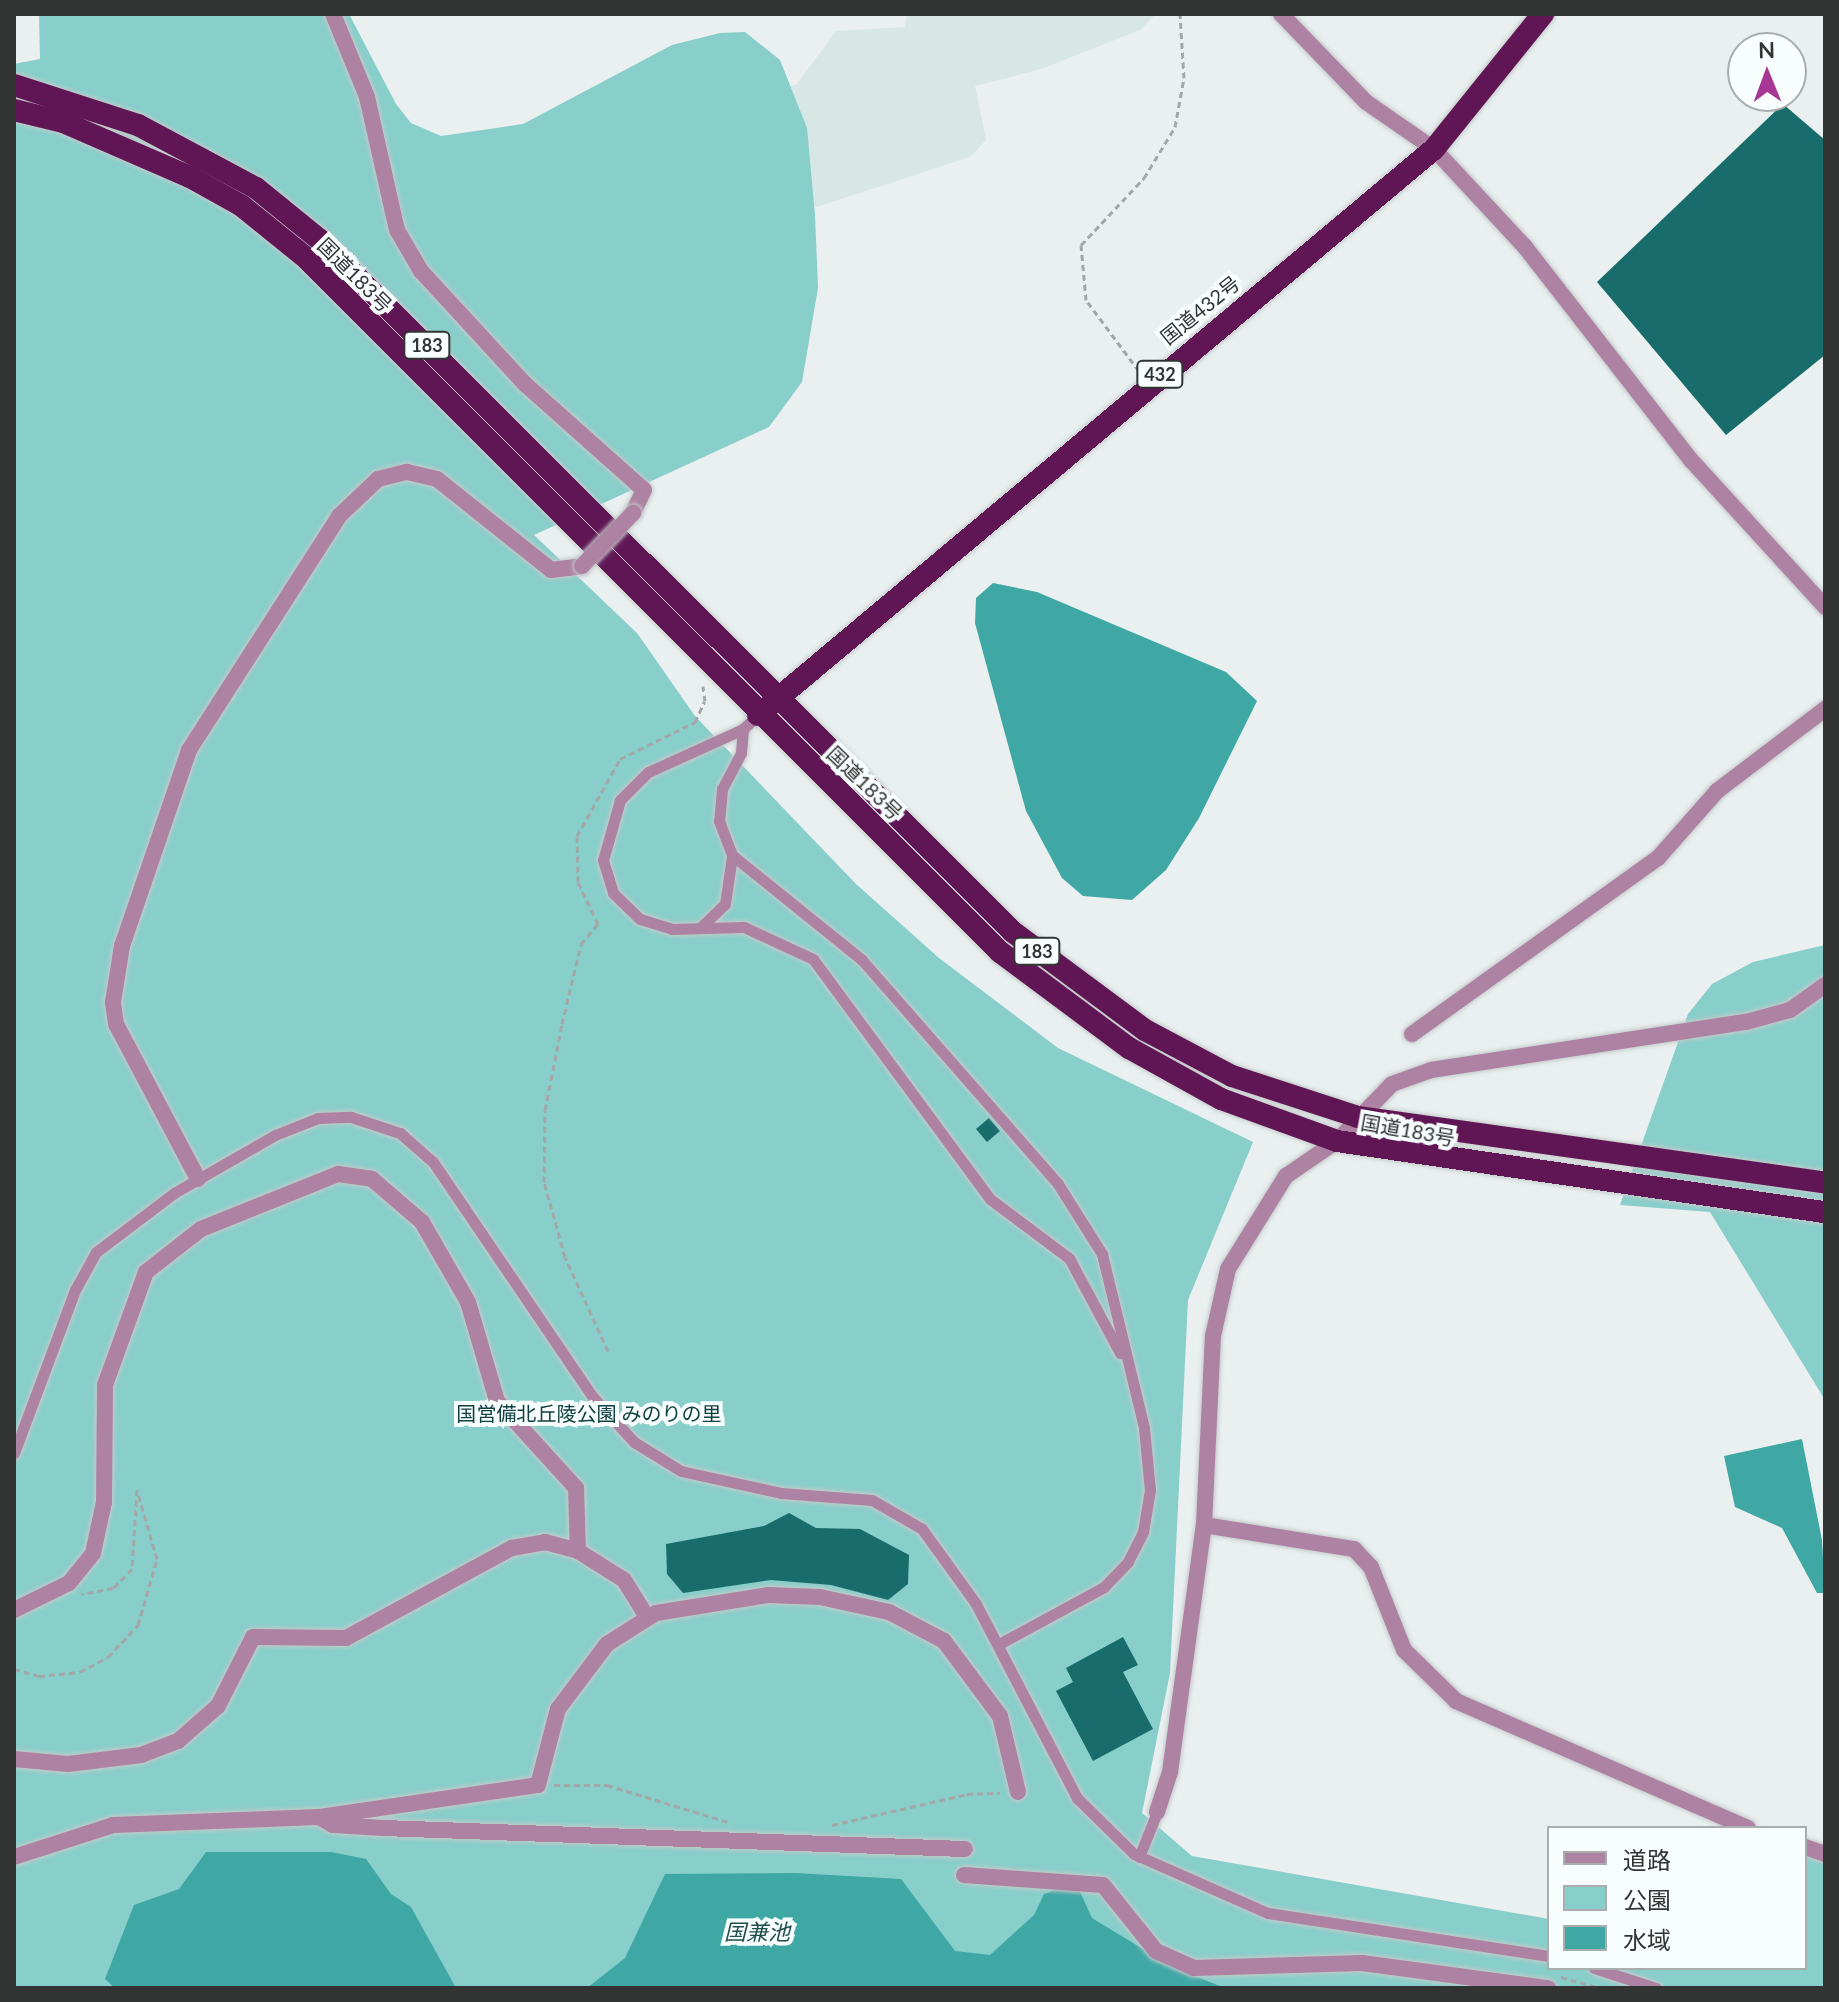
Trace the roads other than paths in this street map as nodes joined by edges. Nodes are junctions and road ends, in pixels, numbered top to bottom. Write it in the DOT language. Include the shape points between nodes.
graph roads {
  1 [pos="333,14"];
  2 [pos="1281,14"];
  3 [pos="1543,14"];
  4 [pos="14,85"];
  5 [pos="14,110"];
  6 [pos="1434,149"];
  7 [pos="1825,607"];
  8 [pos="781,692"];
  9 [pos="1825,709"];
  10 [pos="750,722"];
  11 [pos="732,855"];
  12 [pos="701,928"];
  13 [pos="1825,985"];
  14 [pos="1412,1034"];
  15 [pos="1358,1117"];
  16 [pos="1337,1141"];
  17 [pos="198,1179"];
  18 [pos="1825,1183"];
  19 [pos="1825,1212"];
  20 [pos="1128,1368"];
  21 [pos="14,1453"];
  22 [pos="1204,1525"];
  23 [pos="578,1551"];
  24 [pos="14,1610"];
  25 [pos="647,1617"];
  26 [pos="999,1644"];
  27 [pos="14,1759"];
  28 [pos="1018,1792"];
  29 [pos="1157,1812"];
  30 [pos="319,1817"];
  31 [pos="1743,1826"];
  32 [pos="965,1849"];
  33 [pos="14,1857"];
  34 [pos="1139,1857"];
  35 [pos="964,1875"];
  36 [pos="1547,1956"];
  37 [pos="1600,1970"];
  38 [pos="1547,1980"];
  39 [pos="1656,1988"];
  1 -- 17 [label="street, bridge" via="367,97 397,230 421,271 525,384 644,490 633,513 582,566 551,570 437,479 407,472 378,479 345,508 189,750 122,946 113,1002 116,1024"];
  2 -- 6 [label="street" via="1366,102"];
  3 -- 6 [label="highway, 国道432号 / 432"];
  4 -- 8 [label="highway, 国道183号 / 183" via="138,125 256,188 320,240"];
  5 -- 10 [label="highway, 国道183号 / 183" via="104,138 190,177 242,206 305,257"];
  6 -- 7 [label="street" via="1525,247 1691,460"];
  6 -- 8 [label="highway, 国道432号 / 432"];
  8 -- 10 [label="highway, 国道432号 / 432"];
  8 -- 15 [label="highway, 国道183号 / 183" via="1013,932 1075,983 1232,1076"];
  9 -- 14 [label="street" via="1717,791 1658,858"];
  10 -- 11 [label="lane" via="719,821"];
  10 -- 12 [label="lane" via="648,772 607,825 603,860 613,893 640,919"];
  10 -- 16 [label="highway, 国道183号 / 183" via="1060,1003 1221,1099"];
  11 -- 12 [label="lane" via="725,904"];
  11 -- 20 [label="lane" via="862,960 1058,1184 1102,1254"];
  12 -- 20 [label="lane" via="771,933 813,959 990,1199 1069,1258"];
  13 -- 15 [label="street" via="1790,1010 1746,1022 1431,1070 1392,1084"];
  15 -- 16 [label="street"];
  15 -- 18 [label="highway, 国道183号 / 183"];
  16 -- 19 [label="highway, 国道183号 / 183"];
  16 -- 22 [label="street" via="1286,1176 1228,1269 1213,1336"];
  17 -- 21 [label="lane" via="96,1252 75,1290"];
  17 -- 26 [label="lane" via="318,1118 351,1117 400,1133 433,1162 592,1396 634,1442 681,1471 729,1485 848,1496 894,1510 945,1553"];
  20 -- 26 [label="lane" via="1144,1428 1150,1490 1143,1532 1104,1587"];
  22 -- 29 [label="street" via="1170,1772"];
  22 -- 31 [label="street" via="1354,1549 1371,1567 1404,1650 1456,1701"];
  23 -- 24 [label="street" via="576,1488 497,1401 456,1276 390,1191 372,1179 338,1174 201,1229 146,1272 105,1385 97,1540 89,1562 64,1586"];
  23 -- 25 [label="street" via="624,1580"];
  23 -- 27 [label="street" via="545,1542 512,1548 346,1638 253,1637 218,1706 178,1741 141,1755 40,1765"];
  25 -- 28 [label="street" via="686,1604 768,1595 820,1597 911,1621 944,1641 989,1696 1011,1748"];
  25 -- 30 [label="street" via="607,1644 574,1682 549,1730 538,1785"];
  26 -- 34 [label="lane" via="1077,1798"];
  29 -- 34 [label="lane"];
  30 -- 32 [label="street" via="333,1825 383,1828"];
  30 -- 33 [label="street" via="113,1825"];
  34 -- 36 [label="lane" via="1268,1913"];
  35 -- 38 [label="street" via="1103,1885 1148,1944 1194,1968 1362,1963"];
  37 -- 39 [label="lane"];
}
